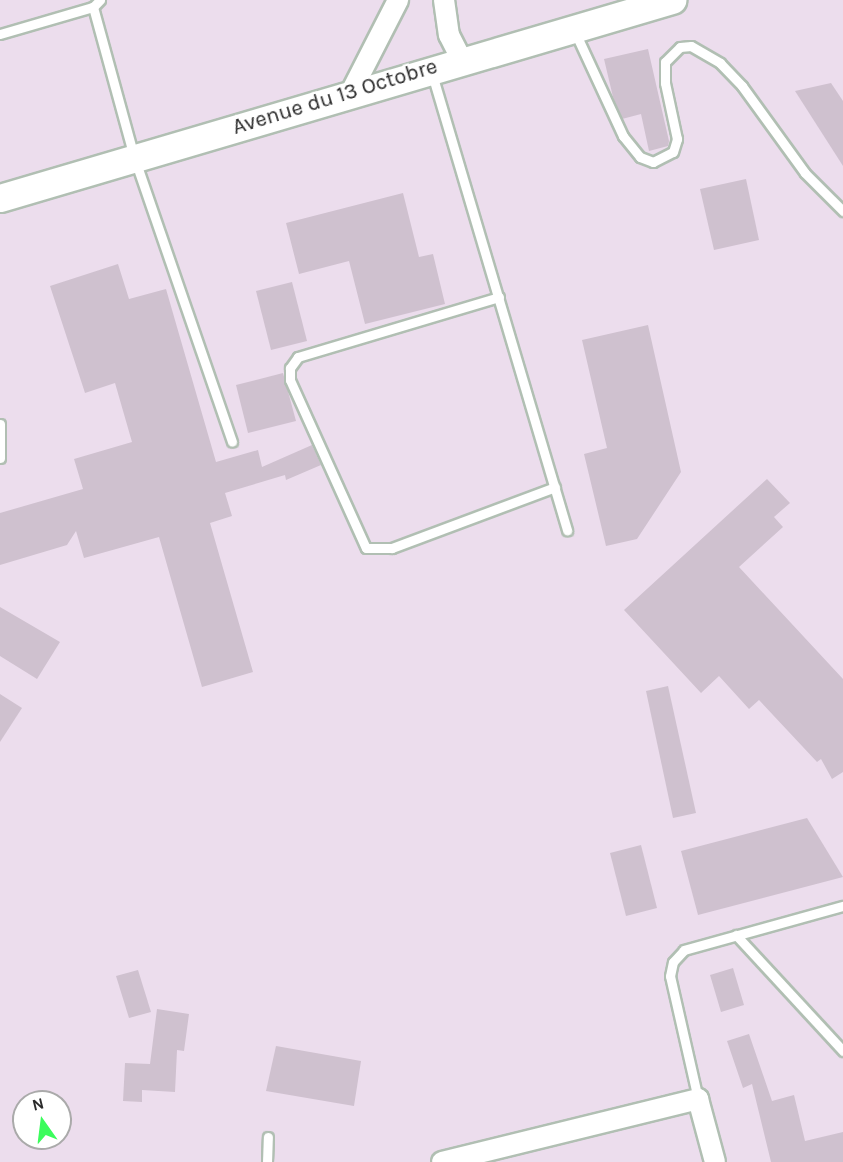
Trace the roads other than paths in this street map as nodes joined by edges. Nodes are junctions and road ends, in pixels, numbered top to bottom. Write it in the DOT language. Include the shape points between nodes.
graph roads {
  1 [pos="398,0"];
  2 [pos="444,0"];
  3 [pos="672,0"];
  4 [pos="96,3"];
  5 [pos="573,28"];
  6 [pos="0,34"];
  7 [pos="461,59"];
  8 [pos="431,69"];
  9 [pos="350,94"];
  10 [pos="134,157"];
  11 [pos="0,198"];
  12 [pos="843,211"];
  13 [pos="499,297"];
  14 [pos="0,424"];
  15 [pos="232,442"];
  16 [pos="0,458"];
  17 [pos="555,487"];
  18 [pos="567,530"];
  19 [pos="843,906"];
  20 [pos="736,935"];
  21 [pos="843,1050"];
  22 [pos="698,1099"];
  23 [pos="268,1137"];
  24 [pos="267,1162"];
  25 [pos="442,1162"];
  26 [pos="716,1162"];
  1 -- 9 [label="street"];
  2 -- 7 [label="street" via="449,35"];
  3 -- 5 [label="street, Avenue du 13 Octobre"];
  4 -- 6 [label="lane"];
  4 -- 10 [label="lane"];
  5 -- 7 [label="street, Avenue du 13 Octobre"];
  5 -- 12 [label="lane" via="618,126 640,157 653,162 673,152 677,139 665,83 665,62 680,47 691,46 720,63 742,86 805,173"];
  7 -- 8 [label="street, Avenue du 13 Octobre"];
  8 -- 9 [label="street, Avenue du 13 Octobre"];
  8 -- 13 [label="lane"];
  9 -- 10 [label="street, Avenue du 13 Octobre"];
  10 -- 11 [label="street, Avenue du 13 Octobre"];
  10 -- 15 [label="lane"];
  13 -- 17 [label="lane"];
  13 -- 17 [label="lane" via="298,357 290,368 290,380 366,548 392,548"];
  14 -- 16 [label="lane"];
  17 -- 18 [label="lane"];
  19 -- 20 [label="lane"];
  20 -- 21 [label="lane"];
  20 -- 22 [label="lane" via="684,950 673,962 670,976"];
  22 -- 25 [label="street"];
  22 -- 26 [label="street"];
  23 -- 24 [label="lane"];
}
